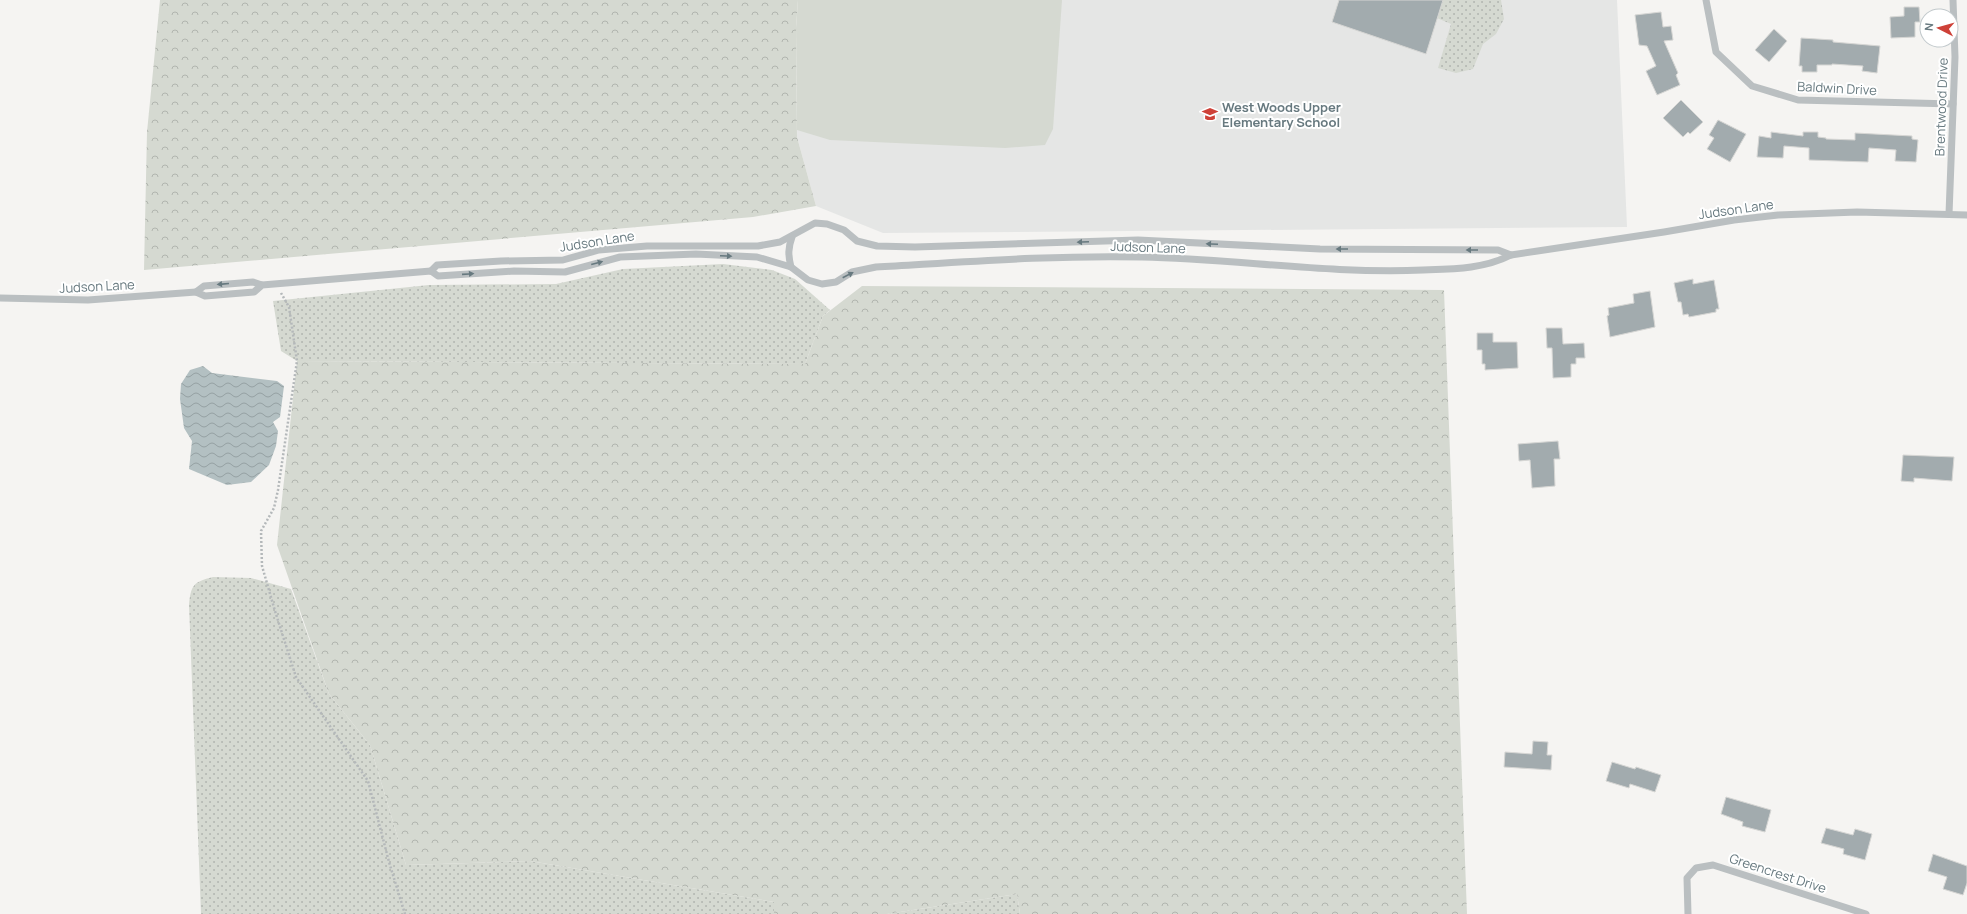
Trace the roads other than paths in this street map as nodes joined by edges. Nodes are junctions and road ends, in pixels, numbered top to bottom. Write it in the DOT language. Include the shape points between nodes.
graph roads {
  1 [pos="1706,0"];
  2 [pos="1953,0"];
  3 [pos="1953,104"];
  4 [pos="1949,214"];
  5 [pos="1967,215"];
  6 [pos="792,237"];
  7 [pos="1511,255"];
  8 [pos="791,267"];
  9 [pos="431,271"];
  10 [pos="0,298"];
  11 [pos="1688,914"];
  12 [pos="1866,914"];
  1 -- 3 [label="street, Baldwin Drive" via="1716,52 1752,86 1798,100"];
  2 -- 3 [label="street, Brentwood Drive"];
  3 -- 4 [label="street, Brentwood Drive"];
  4 -- 5 [label="street, Judson Lane"];
  4 -- 7 [label="street, Judson Lane" via="1857,212 1778,215"];
  7 -- 6 [label="street, Judson Lane, one-way" via="1498,250 1320,249 1138,240 877,246 857,241 844,230 815,223"];
  6 -- 8 [label="street" via="788,247"];
  6 -- 9 [label="street, Judson Lane" via="758,246 647,246 599,250 563,260 437,265"];
  8 -- 7 [label="street, Judson Lane, one-way" via="808,280 822,284 836,282 852,272 876,267 1065,257 1142,257 1320,269 1400,271 1470,267 1497,262"];
  9 -- 8 [label="street, Judson Lane, one-way" via="438,276 514,270 565,272 620,256 696,254 757,257"];
  9 -- 10 [label="street, Judson Lane" via="262,285 253,282 204,286 196,292 88,300"];
  11 -- 12 [label="street, Greencrest Drive" via="1687,878 1696,868 1713,865"];
}
